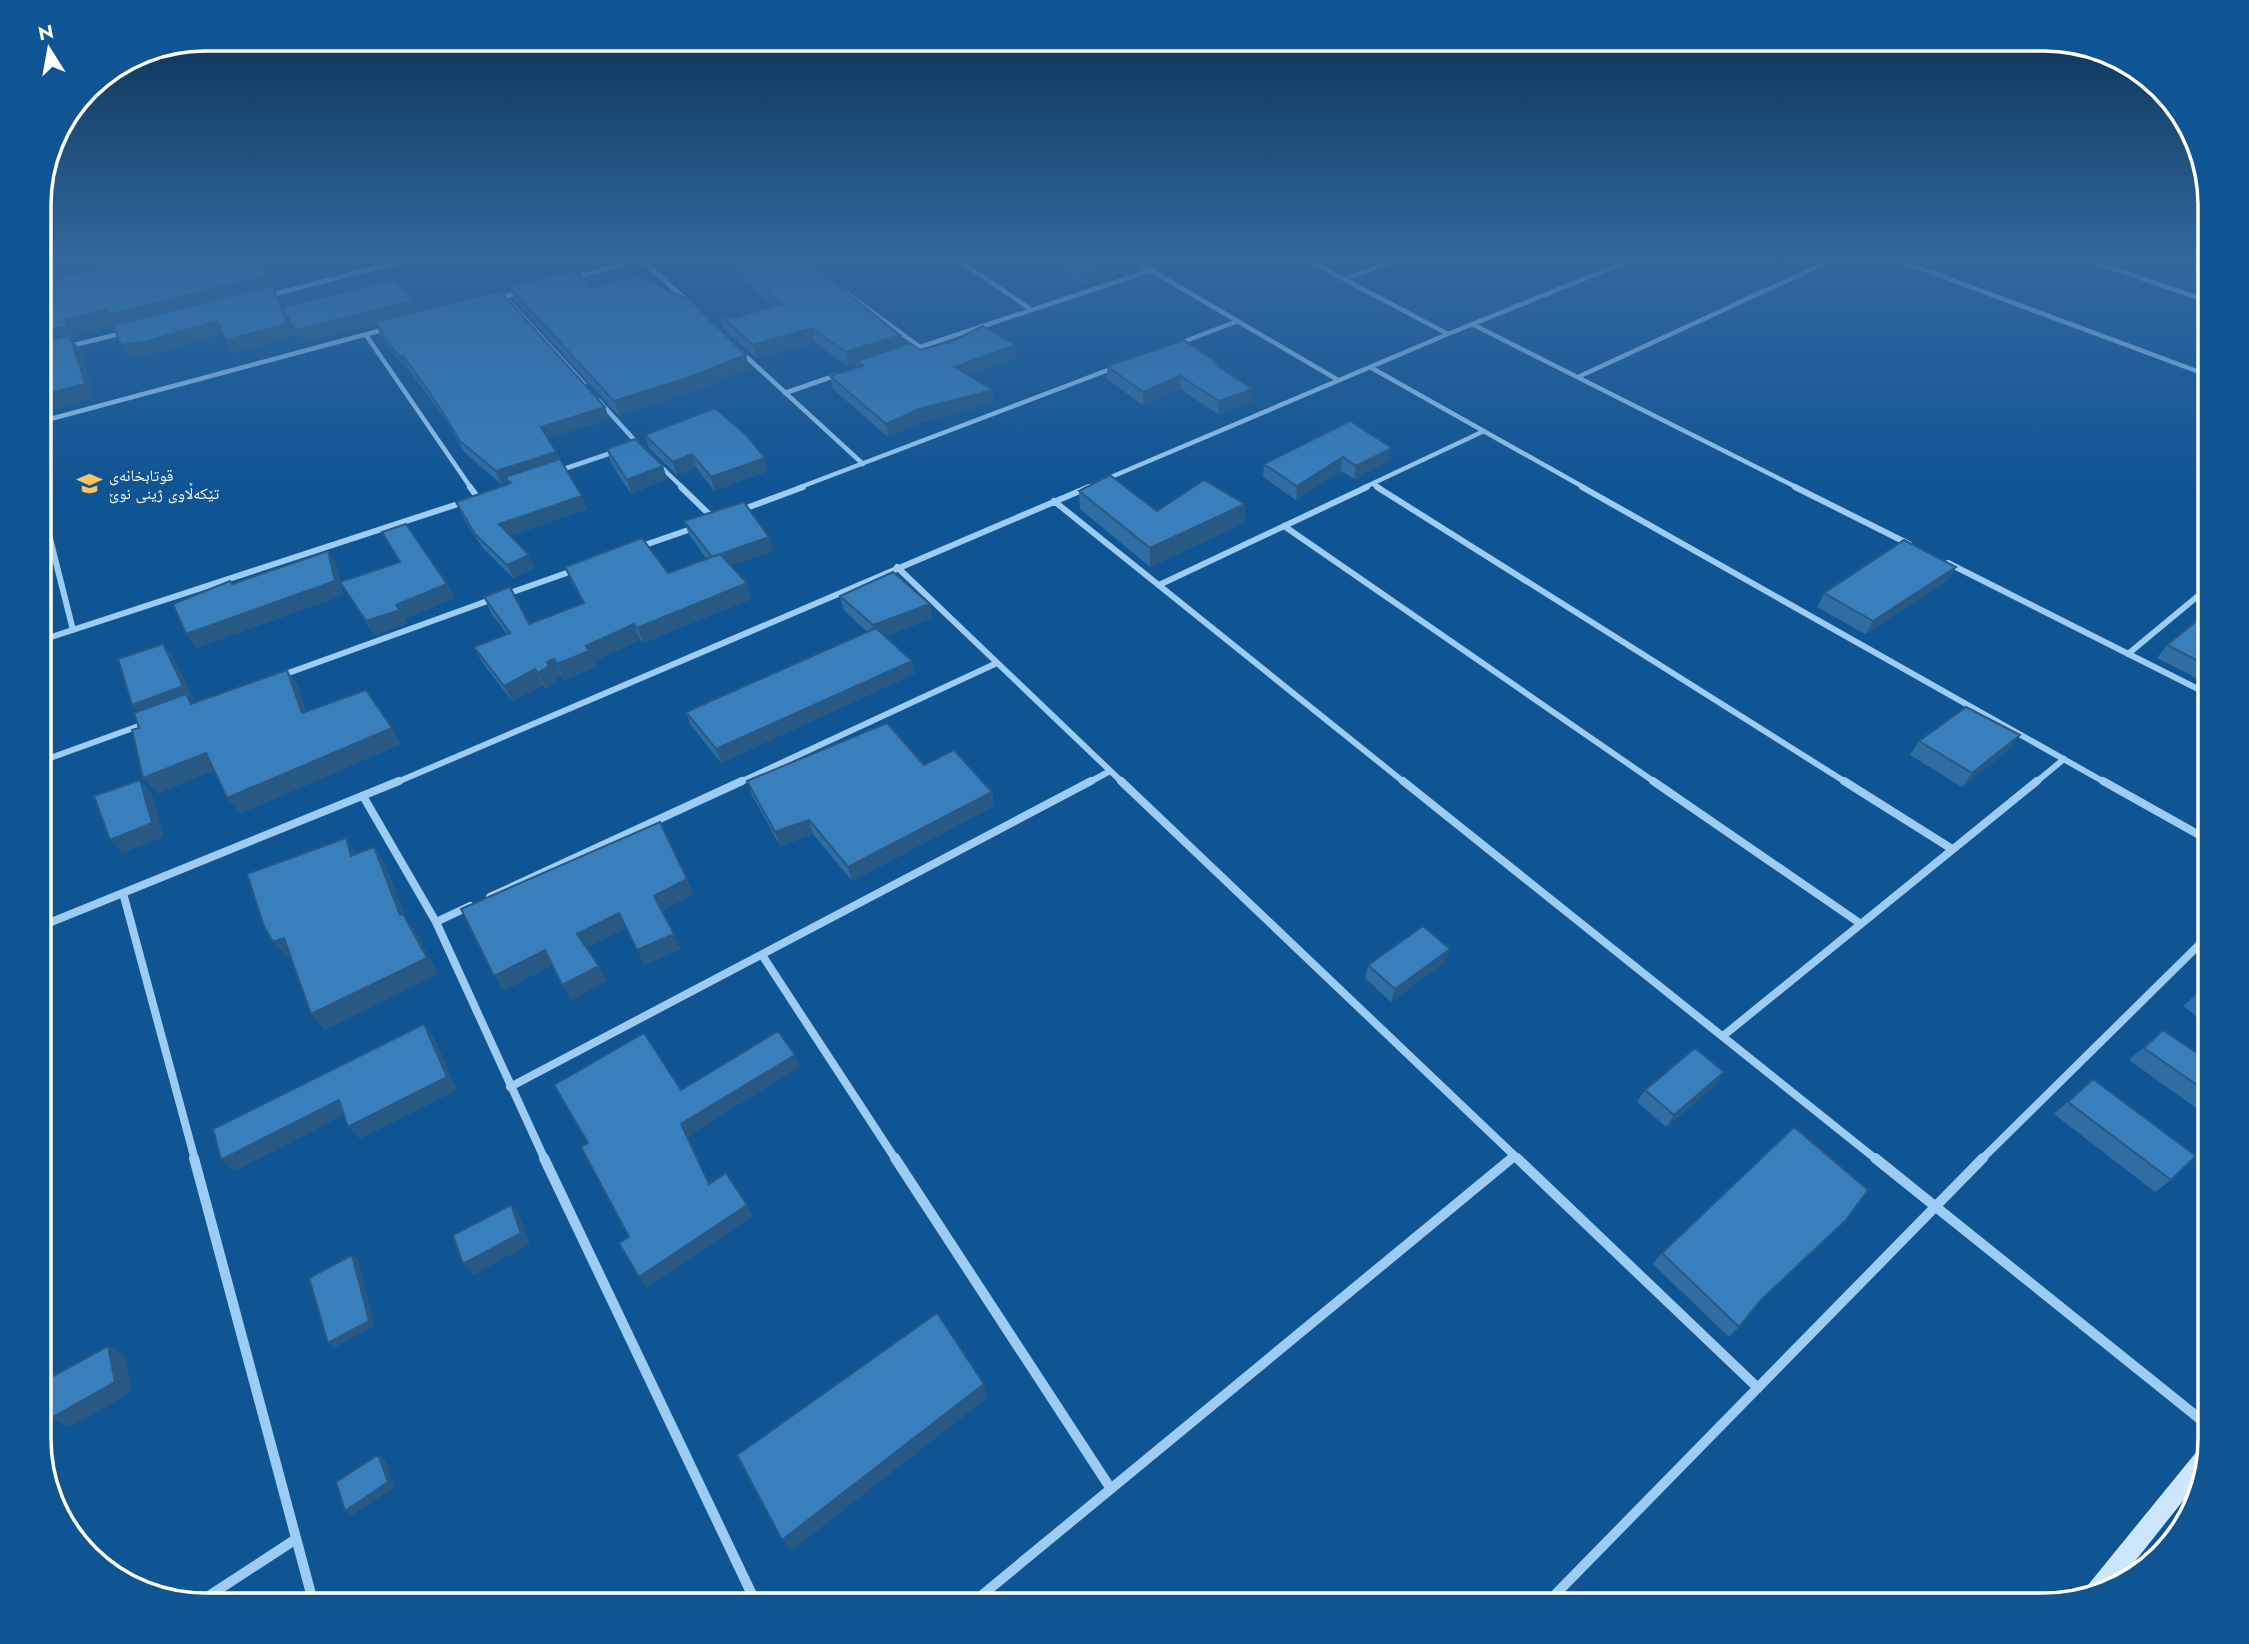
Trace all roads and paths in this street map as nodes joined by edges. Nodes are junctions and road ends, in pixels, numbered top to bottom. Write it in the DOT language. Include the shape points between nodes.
graph roads {
  1 [pos="115,335"];
  2 [pos="366,335"];
  3 [pos="539,335"];
  4 [pos="903,335"];
  5 [pos="957,335"];
  6 [pos="1202,335"];
  7 [pos="1261,335"];
  8 [pos="1446,335"];
  9 [pos="1493,335"];
  10 [pos="1670,335"];
  11 [pos="2099,335"];
  12 [pos="1173,346"];
  13 [pos="920,347"];
  14 [pos="66,348"];
  15 [pos="737,348"];
  16 [pos="896,355"];
  17 [pos="1122,365"];
  18 [pos="1370,367"];
  19 [pos="846,372"];
  20 [pos="2198,372"];
  21 [pos="1578,377"];
  22 [pos="1338,380"];
  23 [pos="585,385"];
  24 [pos="785,393"];
  25 [pos="594,395"];
  26 [pos="51,419"];
  27 [pos="1484,431"];
  28 [pos="638,444"];
  29 [pos="648,453"];
  30 [pos="657,463"];
  31 [pos="863,464"];
  32 [pos="552,473"];
  33 [pos="1373,484"];
  34 [pos="490,494"];
  35 [pos="478,498"];
  36 [pos="1054,501"];
  37 [pos="739,511"];
  38 [pos="727,516"];
  39 [pos="715,520"];
  40 [pos="1284,526"];
  41 [pos="51,543"];
  42 [pos="1915,547"];
  43 [pos="636,548"];
  44 [pos="1940,559"];
  45 [pos="584,567"];
  46 [pos="897,567"];
  47 [pos="1159,585"];
  48 [pos="2198,596"];
  49 [pos="73,630"];
  50 [pos="51,637"];
  51 [pos="2128,654"];
  52 [pos="997,663"];
  53 [pos="273,678"];
  54 [pos="2198,689"];
  55 [pos="156,720"];
  56 [pos="51,758"];
  57 [pos="2064,759"];
  58 [pos="1110,771"];
  59 [pos="363,796"];
  60 [pos="2198,834"];
  61 [pos="1952,849"];
  62 [pos="122,892"];
  63 [pos="485,899"];
  64 [pos="473,905"];
  65 [pos="51,922"];
  66 [pos="436,922"];
  67 [pos="1861,924"];
  68 [pos="2198,946"];
  69 [pos="762,955"];
  70 [pos="1723,1036"];
  71 [pos="510,1087"];
  72 [pos="1515,1156"];
  73 [pos="1936,1206"];
  74 [pos="1758,1388"];
  75 [pos="2198,1417"];
  76 [pos="2195,1470"];
  77 [pos="1111,1489"];
  78 [pos="296,1539"];
  79 [pos="2106,1580"];
  80 [pos="213,1593"];
  81 [pos="311,1593"];
  82 [pos="751,1593"];
  83 [pos="985,1593"];
  84 [pos="1557,1593"];
  1 -- 14 [label="street"];
  2 -- 26 [label="street"];
  2 -- 35 [label="street"];
  3 -- 23 [label="street"];
  4 -- 13 [label="street"];
  5 -- 13 [label="street"];
  6 -- 12 [label="street"];
  7 -- 22 [label="street"];
  8 -- 18 [label="street"];
  9 -- 21 [label="street"];
  10 -- 21 [label="street"];
  11 -- 20 [label="street"];
  13 -- 16 [label="street"];
  15 -- 24 [label="street"];
  17 -- 31 [label="street"];
  18 -- 22 [label="street"];
  18 -- 27 [label="street"];
  19 -- 24 [label="street"];
  21 -- 42 [label="street"];
  22 -- 36 [label="street"];
  24 -- 31 [label="street"];
  25 -- 28 [label="street"];
  27 -- 33 [label="street"];
  27 -- 57 [label="street"];
  28 -- 29 [label="street"];
  28 -- 32 [label="street"];
  30 -- 39 [label="street"];
  31 -- 37 [label="street"];
  33 -- 40 [label="street"];
  33 -- 61 [label="street"];
  34 -- 35 [label="street"];
  35 -- 49 [label="street"];
  36 -- 46 [label="street"];
  36 -- 47 [label="street"];
  38 -- 39 [label="street"];
  39 -- 43 [label="street"];
  40 -- 47 [label="street"];
  40 -- 67 [label="street"];
  41 -- 49 [label="street"];
  44 -- 51 [label="street"];
  45 -- 53 [label="street"];
  46 -- 52 [label="street"];
  46 -- 59 [label="street"];
  47 -- 70 [label="street"];
  48 -- 51 [label="street"];
  49 -- 50 [label="street"];
  51 -- 54 [label="street"];
  52 -- 58 [label="street"];
  52 -- 63 [label="street"];
  55 -- 56 [label="street"];
  57 -- 60 [label="street"];
  57 -- 61 [label="street"];
  58 -- 69 [label="street"];
  58 -- 72 [label="street"];
  59 -- 62 [label="street"];
  59 -- 66 [label="street"];
  61 -- 67 [label="street"];
  62 -- 65 [label="street"];
  62 -- 78 [label="street"];
  64 -- 66 [label="street"];
  66 -- 71 [label="street"];
  67 -- 70 [label="street"];
  68 -- 73 [label="street"];
  69 -- 71 [label="street"];
  69 -- 77 [label="street"];
  70 -- 73 [label="street"];
  71 -- 82 [label="street"];
  72 -- 74 [label="street"];
  72 -- 77 [label="street"];
  73 -- 74 [label="street"];
  73 -- 75 [label="street"];
  74 -- 84 [label="street"];
  76 -- 79 [label="street"];
  77 -- 83 [label="street"];
  78 -- 80 [label="street"];
  78 -- 81 [label="street"];
}
